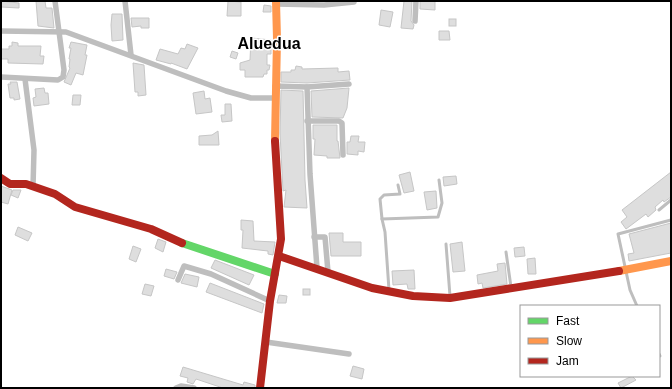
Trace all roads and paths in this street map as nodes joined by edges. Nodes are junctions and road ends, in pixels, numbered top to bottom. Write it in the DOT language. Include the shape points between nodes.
graph roads {
  1 [pos="55,1"];
  2 [pos="125,1"];
  3 [pos="416,1"];
  4 [pos="276,2"];
  5 [pos="354,2"];
  6 [pos="415,21"];
  7 [pos="1,31"];
  8 [pos="58,33"];
  9 [pos="131,55"];
  10 [pos="1,77"];
  11 [pos="25,79"];
  12 [pos="349,84"];
  13 [pos="275,86"];
  14 [pos="307,87"];
  15 [pos="274,98"];
  16 [pos="308,121"];
  17 [pos="342,155"];
  18 [pos="1,178"];
  19 [pos="439,180"];
  20 [pos="398,185"];
  21 [pos="33,187"];
  22 [pos="671,200"];
  23 [pos="659,210"];
  24 [pos="382,219"];
  25 [pos="671,220"];
  26 [pos="314,237"];
  27 [pos="446,244"];
  28 [pos="506,252"];
  29 [pos="279,256"];
  30 [pos="671,261"];
  31 [pos="317,268"];
  32 [pos="626,270"];
  33 [pos="328,272"];
  34 [pos="275,274"];
  35 [pos="178,280"];
  36 [pos="511,289"];
  37 [pos="389,292"];
  38 [pos="450,298"];
  39 [pos="270,301"];
  40 [pos="637,305"];
  41 [pos="266,342"];
  42 [pos="349,354"];
  43 [pos="176,388"];
  44 [pos="194,388"];
  45 [pos="260,388"];
  1 -- 8 [label="street"];
  2 -- 9 [label="street"];
  3 -- 6 [label="street"];
  4 -- 5 [label="street" via="324,5"];
  4 -- 13 [label="street"];
  7 -- 8 [label="street"];
  8 -- 9 [label="street" via="66,32"];
  8 -- 11 [label="street" via="63,77 58,80"];
  9 -- 15 [label="street" via="226,91 251,98"];
  10 -- 11 [label="street"];
  11 -- 21 [label="street" via="34,150"];
  12 -- 14 [label="street"];
  13 -- 14 [label="street"];
  13 -- 15 [label="street"];
  14 -- 16 [label="street"];
  15 -- 29 [label="street" via="281,239"];
  16 -- 17 [label="street" via="339,120 342,124"];
  16 -- 26 [label="street"];
  18 -- 21 [label="street" via="10,184 26,184"];
  19 -- 24 [label="lane" via="442,203 438,217"];
  20 -- 24 [label="lane" via="400,194 384,195 380,199"];
  21 -- 34 [label="street" via="55,194 75,207 151,229 177,241"];
  22 -- 23 [label="lane"];
  24 -- 37 [label="lane"];
  25 -- 32 [label="lane" via="618,234"];
  26 -- 31 [label="street"];
  26 -- 33 [label="street" via="325,238"];
  27 -- 38 [label="lane"];
  28 -- 36 [label="lane"];
  29 -- 31 [label="street"];
  29 -- 34 [label="street"];
  30 -- 32 [label="street"];
  31 -- 33 [label="street"];
  32 -- 36 [label="street"];
  32 -- 40 [label="lane"];
  33 -- 37 [label="street"];
  34 -- 39 [label="street"];
  35 -- 39 [label="street" via="184,266 211,274"];
  36 -- 38 [label="street"];
  37 -- 38 [label="street"];
  39 -- 41 [label="street"];
  41 -- 42 [label="street"];
  41 -- 45 [label="street"];
  43 -- 44 [label="street"];
}
